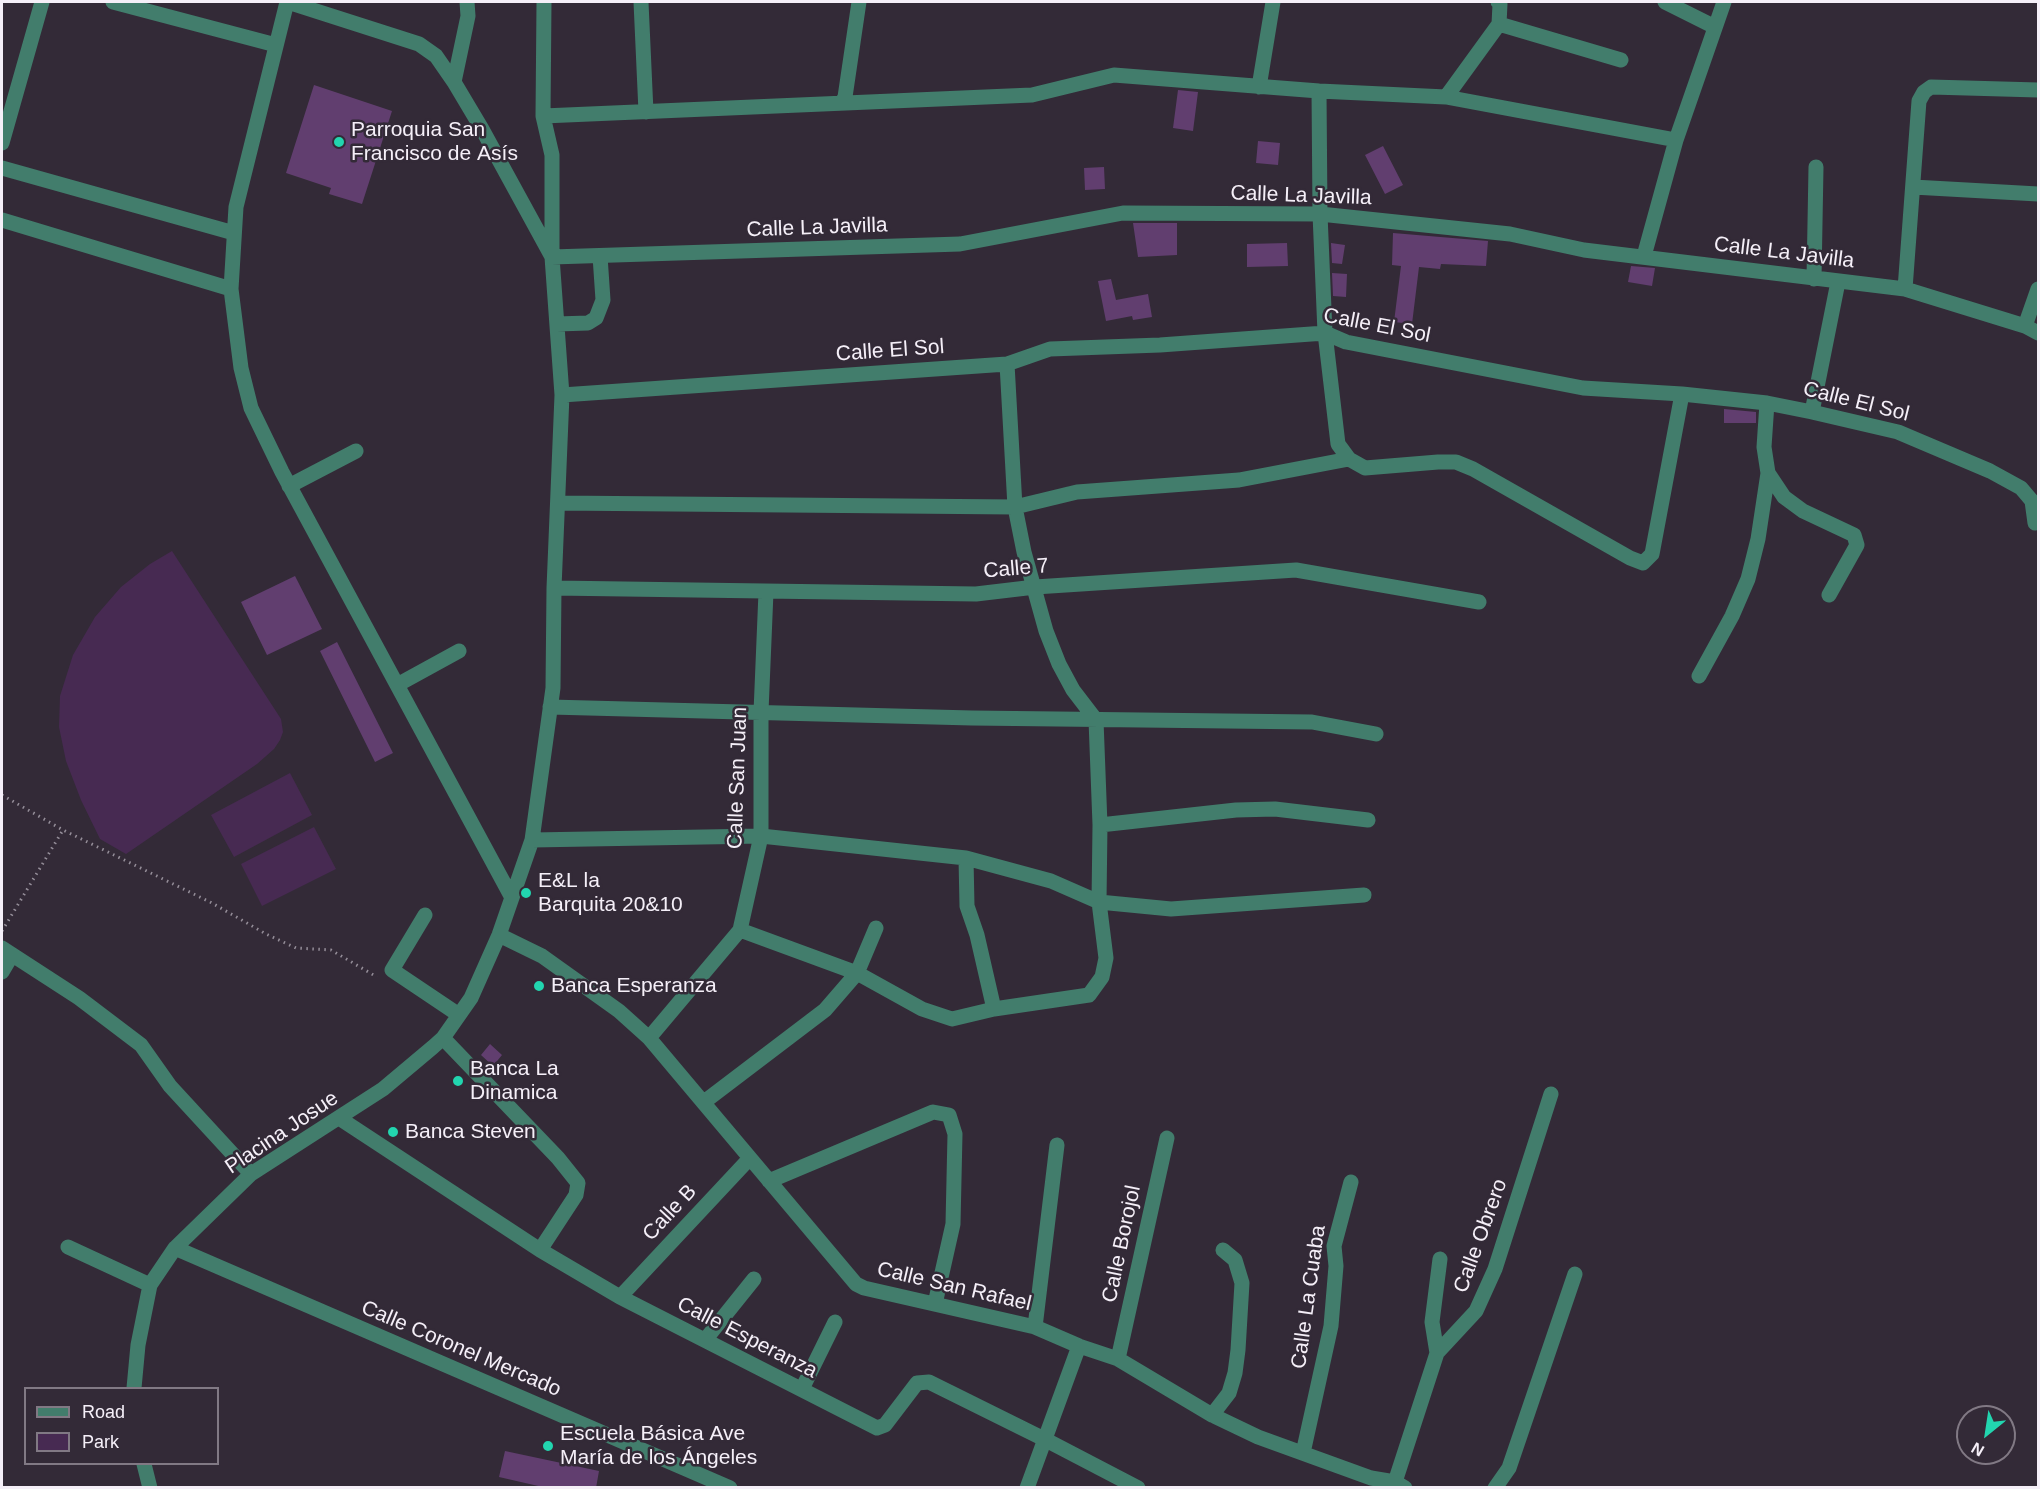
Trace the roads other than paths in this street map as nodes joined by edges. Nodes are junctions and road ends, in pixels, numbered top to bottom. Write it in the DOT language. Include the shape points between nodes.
graph roads {
  1 [pos="42,2"];
  2 [pos="113,2"];
  3 [pos="287,2"];
  4 [pos="467,2"];
  5 [pos="544,2"];
  6 [pos="641,2"];
  7 [pos="859,2"];
  8 [pos="1273,2"];
  9 [pos="1498,2"];
  10 [pos="1665,2"];
  11 [pos="1724,2"];
  12 [pos="1499,24"];
  13 [pos="1715,27"];
  14 [pos="276,45"];
  15 [pos="1621,60"];
  16 [pos="454,82"];
  17 [pos="1259,87"];
  18 [pos="2038,90"];
  19 [pos="1319,91"];
  20 [pos="1446,97"];
  21 [pos="842,102"];
  22 [pos="646,112"];
  23 [pos="543,116"];
  24 [pos="1676,140"];
  25 [pos="2,142"];
  26 [pos="1816,167"];
  27 [pos="2,168"];
  28 [pos="1913,187"];
  29 [pos="2038,194"];
  30 [pos="1320,214"];
  31 [pos="2,220"];
  32 [pos="234,233"];
  33 [pos="600,256"];
  34 [pos="1644,256"];
  35 [pos="552,257"];
  36 [pos="1814,279"];
  37 [pos="1838,282"];
  38 [pos="231,289"];
  39 [pos="1905,289"];
  40 [pos="2038,289"];
  41 [pos="557,324"];
  42 [pos="2032,330"];
  43 [pos="1325,333"];
  44 [pos="1007,364"];
  45 [pos="1682,394"];
  46 [pos="562,395"];
  47 [pos="1767,403"];
  48 [pos="1812,412"];
  49 [pos="356,451"];
  50 [pos="1349,459"];
  51 [pos="1767,473"];
  52 [pos="290,486"];
  53 [pos="558,503"];
  54 [pos="1015,507"];
  55 [pos="2035,523"];
  56 [pos="1035,587"];
  57 [pos="554,588"];
  58 [pos="765,592"];
  59 [pos="1828,596"];
  60 [pos="1479,602"];
  61 [pos="459,651"];
  62 [pos="1699,676"];
  63 [pos="397,685"];
  64 [pos="550,707"];
  65 [pos="761,712"];
  66 [pos="1096,720"];
  67 [pos="1376,734"];
  68 [pos="1368,820"];
  69 [pos="1100,825"];
  70 [pos="761,836"];
  71 [pos="532,840"];
  72 [pos="966,858"];
  73 [pos="1365,895"];
  74 [pos="511,896"];
  75 [pos="1099,902"];
  76 [pos="425,915"];
  77 [pos="876,928"];
  78 [pos="740,930"];
  79 [pos="499,935"];
  80 [pos="7,951"];
  81 [pos="2,972"];
  82 [pos="857,973"];
  83 [pos="994,1009"];
  84 [pos="459,1015"];
  85 [pos="443,1038"];
  86 [pos="650,1038"];
  87 [pos="1551,1094"];
  88 [pos="704,1102"];
  89 [pos="339,1118"];
  90 [pos="1167,1138"];
  91 [pos="1057,1145"];
  92 [pos="750,1158"];
  93 [pos="251,1174"];
  94 [pos="769,1181"];
  95 [pos="1351,1182"];
  96 [pos="68,1247"];
  97 [pos="175,1248"];
  98 [pos="540,1250"];
  99 [pos="1223,1250"];
  100 [pos="1440,1259"];
  101 [pos="1575,1274"];
  102 [pos="754,1279"];
  103 [pos="150,1285"];
  104 [pos="620,1297"];
  105 [pos="935,1304"];
  106 [pos="835,1322"];
  107 [pos="1035,1326"];
  108 [pos="705,1340"];
  109 [pos="1079,1346"];
  110 [pos="1437,1353"];
  111 [pos="1118,1359"];
  112 [pos="134,1387"];
  113 [pos="802,1389"];
  114 [pos="1212,1415"];
  115 [pos="1046,1440"];
  116 [pos="1303,1453"];
  117 [pos="144,1465"];
  118 [pos="1400,1485"];
  119 [pos="150,1488"];
  120 [pos="730,1488"];
  121 [pos="1028,1488"];
  122 [pos="1138,1488"];
  123 [pos="1496,1488"];
  1 -- 25 [label="street"];
  2 -- 14 [label="street"];
  3 -- 14 [label="street"];
  3 -- 16 [label="street" via="419,44 436,56"];
  4 -- 16 [label="street" via="468,16"];
  5 -- 23 [label="street, Placina Josue"];
  6 -- 22 [label="street"];
  7 -- 21 [label="street"];
  8 -- 17 [label="street"];
  9 -- 12 [label="street"];
  10 -- 13 [label="street"];
  11 -- 13 [label="street"];
  12 -- 15 [label="street"];
  12 -- 20 [label="street"];
  13 -- 24 [label="street"];
  14 -- 32 [label="street" via="236,207"];
  16 -- 35 [label="street"];
  17 -- 19 [label="street"];
  17 -- 21 [label="street" via="1114,75 1032,95"];
  18 -- 28 [label="street" via="1931,87 1923,92 1919,101"];
  19 -- 20 [label="street"];
  19 -- 30 [label="street"];
  20 -- 24 [label="street"];
  21 -- 22 [label="street"];
  22 -- 23 [label="street"];
  23 -- 35 [label="street, Placina Josue" via="552,155"];
  24 -- 34 [label="street"];
  26 -- 36 [label="street"];
  27 -- 32 [label="street"];
  28 -- 29 [label="street"];
  28 -- 39 [label="street"];
  30 -- 33 [label="street, Calle La Javilla" via="1123,213 960,244"];
  30 -- 34 [label="street, Calle La Javilla" via="1510,234 1584,250"];
  30 -- 43 [label="street"];
  31 -- 38 [label="street"];
  32 -- 38 [label="street"];
  33 -- 35 [label="street, Calle La Javilla"];
  33 -- 41 [label="street" via="603,300 596,318 588,323"];
  34 -- 36 [label="street, Calle La Javilla"];
  35 -- 41 [label="street, Placina Josue"];
  36 -- 37 [label="street, Calle La Javilla"];
  37 -- 39 [label="street, Calle La Javilla"];
  37 -- 48 [label="street"];
  38 -- 52 [label="street" via="241,368 251,408"];
  39 -- 42 [label="street, Calle La Javilla"];
  40 -- 42 [label="street"];
  41 -- 46 [label="street, Placina Josue"];
  43 -- 44 [label="street, Calle El Sol" via="1050,349"];
  43 -- 45 [label="street, Calle El Sol" via="1346,342 1583,388"];
  43 -- 50 [label="street" via="1338,444"];
  44 -- 46 [label="street, Calle El Sol"];
  44 -- 54 [label="street"];
  45 -- 47 [label="street, Calle El Sol"];
  45 -- 50 [label="street" via="1652,554 1643,563 1456,462 1365,468"];
  46 -- 53 [label="street, Placina Josue"];
  47 -- 48 [label="street, Calle El Sol"];
  47 -- 51 [label="street"];
  48 -- 55 [label="street, Calle El Sol" via="1898,432 1989,471 2021,488 2032,501"];
  49 -- 52 [label="street"];
  50 -- 54 [label="street" via="1239,480 1077,492"];
  51 -- 59 [label="street" via="1784,497 1803,512 1854,535 1857,545"];
  51 -- 62 [label="street" via="1748,579"];
  52 -- 63 [label="street"];
  53 -- 54 [label="street"];
  53 -- 57 [label="street, Placina Josue"];
  54 -- 56 [label="street"];
  56 -- 58 [label="street, Calle 7" via="976,594"];
  56 -- 60 [label="street, Calle 7" via="1296,570"];
  56 -- 66 [label="street" via="1059,664"];
  57 -- 58 [label="street, Calle 7"];
  57 -- 64 [label="street, Placina Josue"];
  58 -- 65 [label="street, Calle San Juan"];
  61 -- 63 [label="street"];
  63 -- 74 [label="street"];
  64 -- 65 [label="street"];
  64 -- 71 [label="street, Placina Josue"];
  65 -- 66 [label="street"];
  65 -- 70 [label="street, Calle San Juan"];
  66 -- 67 [label="street" via="1312,722"];
  66 -- 69 [label="street"];
  68 -- 69 [label="street" via="1275,809"];
  69 -- 75 [label="street"];
  70 -- 71 [label="street"];
  70 -- 72 [label="street"];
  70 -- 78 [label="street, Calle San Juan"];
  71 -- 74 [label="street, Placina Josue"];
  72 -- 75 [label="street" via="1051,881"];
  72 -- 83 [label="street" via="967,906"];
  73 -- 75 [label="street" via="1171,909"];
  74 -- 79 [label="street, Placina Josue"];
  75 -- 83 [label="street" via="1106,958 1102,977 1089,995"];
  76 -- 84 [label="street" via="392,970"];
  77 -- 82 [label="street"];
  78 -- 82 [label="street"];
  78 -- 86 [label="street, Calle San Juan"];
  79 -- 84 [label="street, Placina Josue" via="471,998"];
  79 -- 86 [label="street, Calle San Rafael" via="542,956"];
  80 -- 81 [label="street"];
  80 -- 93 [label="street" via="80,998 141,1045 170,1086"];
  82 -- 83 [label="street" via="922,1008 952,1019"];
  82 -- 88 [label="street" via="825,1010"];
  84 -- 85 [label="street, Placina Josue"];
  85 -- 89 [label="street, Placina Josue" via="383,1089"];
  85 -- 98 [label="street" via="578,1183 576,1195"];
  86 -- 88 [label="street, Calle San Rafael"];
  87 -- 110 [label="street, Calle Obrero" via="1495,1269 1476,1311"];
  88 -- 92 [label="street, Calle San Rafael"];
  89 -- 93 [label="street, Placina Josue"];
  89 -- 98 [label="street, Calle Esperanza"];
  90 -- 111 [label="street, Calle Borojol"];
  91 -- 107 [label="street"];
  92 -- 94 [label="street, Calle San Rafael"];
  92 -- 104 [label="street, Calle B"];
  93 -- 97 [label="street, Placina Josue"];
  94 -- 105 [label="street, Calle San Rafael" via="856,1284"];
  94 -- 105 [label="street" via="933,1112 949,1115 955,1134 953,1224"];
  95 -- 116 [label="street, Calle La Cuaba" via="1334,1246 1330,1326"];
  96 -- 103 [label="street"];
  97 -- 103 [label="street, Placina Josue"];
  97 -- 120 [label="street, Calle Coronel Mercado"];
  98 -- 104 [label="street, Calle Esperanza"];
  99 -- 114 [label="street" via="1235,1260 1242,1283 1238,1350 1229,1393"];
  100 -- 110 [label="street" via="1432,1323"];
  101 -- 123 [label="street" via="1509,1468"];
  102 -- 108 [label="street"];
  103 -- 112 [label="street, Placina Josue"];
  104 -- 108 [label="street, Calle Esperanza"];
  105 -- 107 [label="street, Calle San Rafael"];
  106 -- 113 [label="street"];
  107 -- 109 [label="street, Calle San Rafael"];
  108 -- 113 [label="street, Calle Esperanza"];
  109 -- 111 [label="street, Calle San Rafael"];
  109 -- 115 [label="street"];
  110 -- 118 [label="street, Calle Obrero"];
  111 -- 114 [label="street, Calle San Rafael"];
  113 -- 115 [label="street, Calle Esperanza" via="881,1428 917,1383 928,1382"];
  114 -- 116 [label="street, Calle San Rafael"];
  115 -- 121 [label="street"];
  115 -- 122 [label="street, Calle Esperanza"];
  116 -- 118 [label="street, Calle San Rafael"];
  117 -- 119 [label="street"];
}
